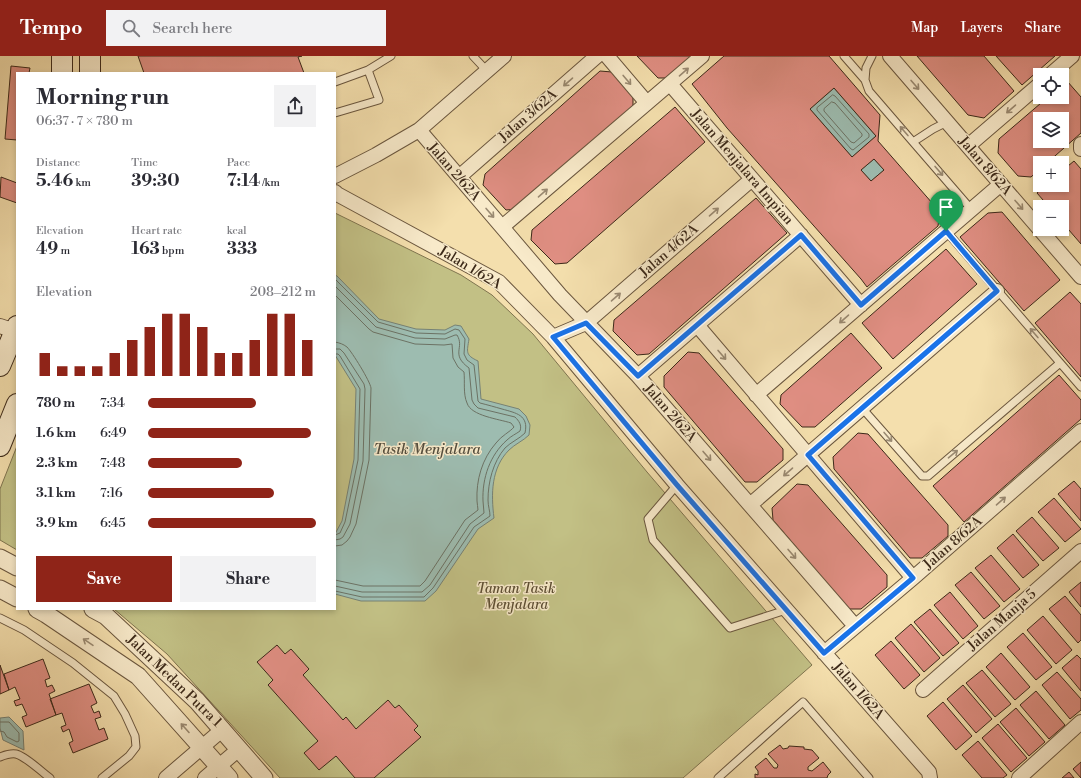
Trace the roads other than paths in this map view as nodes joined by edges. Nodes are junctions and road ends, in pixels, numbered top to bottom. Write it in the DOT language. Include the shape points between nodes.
graph roads {
  1 [pos="62,56"];
  2 [pos="90,56"];
  3 [pos="391,56"];
  4 [pos="473,56"];
  5 [pos="504,56"];
  6 [pos="597,56"];
  7 [pos="607,56"];
  8 [pos="702,56"];
  9 [pos="844,56"];
  10 [pos="872,56"];
  11 [pos="890,56"];
  12 [pos="1072,56"];
  13 [pos="1058,68"];
  14 [pos="368,70"];
  15 [pos="487,71"];
  16 [pos="62,72"];
  17 [pos="90,72"];
  18 [pos="865,80"];
  19 [pos="336,82"];
  20 [pos="670,84"];
  21 [pos="1033,90"];
  22 [pos="647,103"];
  23 [pos="336,113"];
  24 [pos="947,122"];
  25 [pos="419,130"];
  26 [pos="913,142"];
  27 [pos="1081,144"];
  28 [pos="968,146"];
  29 [pos="1081,149"];
  30 [pos="336,176"];
  31 [pos="459,177"];
  32 [pos="752,179"];
  33 [pos="1001,184"];
  34 [pos="336,193"];
  35 [pos="972,209"];
  36 [pos="502,228"];
  37 [pos="946,231"];
  38 [pos="801,235"];
  39 [pos="1081,276"];
  40 [pos="997,291"];
  41 [pos="861,305"];
  42 [pos="586,323"];
  43 [pos="696,326"];
  44 [pos="11,328"];
  45 [pos="553,337"];
  46 [pos="1060,363"];
  47 [pos="0,366"];
  48 [pos="638,376"];
  49 [pos="1081,388"];
  50 [pos="756,395"];
  51 [pos="16,406"];
  52 [pos="862,408"];
  53 [pos="1081,431"];
  54 [pos="0,446"];
  55 [pos="808,455"];
  56 [pos="677,485"];
  57 [pos="750,505"];
  58 [pos="1081,551"];
  59 [pos="0,558"];
  60 [pos="16,567"];
  61 [pos="913,578"];
  62 [pos="0,589"];
  63 [pos="16,597"];
  64 [pos="39,610"];
  65 [pos="95,610"];
  66 [pos="786,610"];
  67 [pos="0,618"];
  68 [pos="855,626"];
  69 [pos="824,653"];
  70 [pos="923,690"];
  71 [pos="1081,722"];
  72 [pos="223,729"];
  73 [pos="202,747"];
  74 [pos="239,749"];
  75 [pos="0,757"];
  76 [pos="224,772"];
  77 [pos="930,775"];
  78 [pos="50,778"];
  79 [pos="102,778"];
  80 [pos="166,778"];
  81 [pos="205,778"];
  82 [pos="264,778"];
  83 [pos="718,778"];
  84 [pos="869,778"];
  85 [pos="943,778"];
  86 [pos="1019,778"];
  1 -- 16 [label="main road"];
  2 -- 17 [label="main road"];
  3 -- 14 [label="lane"];
  4 -- 15 [label="lane"];
  5 -- 15 [label="street"];
  6 -- 31 [label="street, Jalan 3/62A, one-way"];
  7 -- 22 [label="street, one-way"];
  20 -- 8 [label="street, one-way"];
  9 -- 18 [label="lane"];
  10 -- 18 [label="lane" via="866,68"];
  11 -- 24 [label="street, Jalan 8/62A, one-way"];
  12 -- 13 [label="street"];
  14 -- 19 [label="lane"];
  14 -- 23 [label="lane" via="379,100"];
  15 -- 25 [label="street"];
  26 -- 18 [label="lane, one-way" via="869,91"];
  20 -- 22 [label="street"];
  20 -- 32 [label="street, Jalan Menjalara Impian"];
  21 -- 28 [label="street, one-way"];
  36 -- 22 [label="street, one-way"];
  24 -- 26 [label="lane"];
  24 -- 28 [label="street, Jalan 8/62A"];
  25 -- 30 [label="street" via="376,156"];
  25 -- 31 [label="street, Jalan 2/62A"];
  26 -- 35 [label="lane, one-way"];
  27 -- 29 [label="street"];
  28 -- 33 [label="street, Jalan 8/62A"];
  31 -- 36 [label="street, Jalan 2/62A, one-way"];
  32 -- 38 [label="street, Jalan Menjalara Impian"];
  42 -- 32 [label="street, Jalan 4/62A, one-way"];
  33 -- 35 [label="street"];
  33 -- 39 [label="street, Jalan 8/62A, one-way"];
  34 -- 45 [label="street, Jalan 1/62A" via="499,282"];
  35 -- 37 [label="street"];
  36 -- 42 [label="street, Jalan 2/62A"];
  37 -- 40 [label="lane"];
  37 -- 41 [label="street"];
  38 -- 41 [label="street, Jalan Menjalara Impian"];
  38 -- 43 [label="street"];
  46 -- 40 [label="lane, one-way"];
  40 -- 52 [label="street"];
  41 -- 50 [label="street, one-way"];
  42 -- 45 [label="street, Jalan 4/62A"];
  42 -- 48 [label="street, Jalan 2/62A"];
  43 -- 48 [label="street"];
  43 -- 50 [label="street, one-way"];
  44 -- 47 [label="main road"];
  45 -- 56 [label="street, Jalan 1/62A"];
  46 -- 49 [label="lane"];
  52 -- 46 [label="lane, one-way" via="922,476 928,476"];
  48 -- 57 [label="street, Jalan 2/62A, one-way"];
  50 -- 55 [label="street"];
  51 -- 54 [label="main road"];
  52 -- 55 [label="street"];
  61 -- 53 [label="street, Jalan 8/62A, one-way"];
  55 -- 57 [label="street, one-way"];
  55 -- 61 [label="street"];
  56 -- 66 [label="street, Jalan 1/62A"];
  56 -- 66 [label="lane" via="648,519 653,540 724,622 730,628"];
  57 -- 68 [label="street, Jalan 2/62A, one-way"];
  58 -- 70 [label="street, Jalan Manja 5"];
  59 -- 60 [label="street"];
  61 -- 68 [label="street, Jalan 8/62A"];
  62 -- 63 [label="street"];
  73 -- 64 [label="street, Jalan Medan Putra 1, one-way" via="138,676"];
  65 -- 72 [label="street, Jalan Medan Putra 1" via="106,616 169,674"];
  66 -- 69 [label="street, Jalan 1/62A"];
  67 -- 79 [label="lane" via="24,630 67,659 114,696 126,714 135,736 136,747"];
  68 -- 69 [label="street, Jalan 8/62A"];
  69 -- 77 [label="street, Jalan 1/62A"];
  71 -- 86 [label="street"];
  72 -- 73 [label="street"];
  72 -- 74 [label="street, Jalan Medan Putra 1"];
  73 -- 76 [label="street, Jalan Medan Putra 1"];
  73 -- 80 [label="street"];
  74 -- 76 [label="street"];
  74 -- 82 [label="street, Jalan Medan Putra 1"];
  75 -- 78 [label="lane" via="15,753"];
  76 -- 81 [label="street"];
  77 -- 85 [label="street, Jalan 1/62A"];
  83 -- 84 [label="lane" via="803,702"];
}
